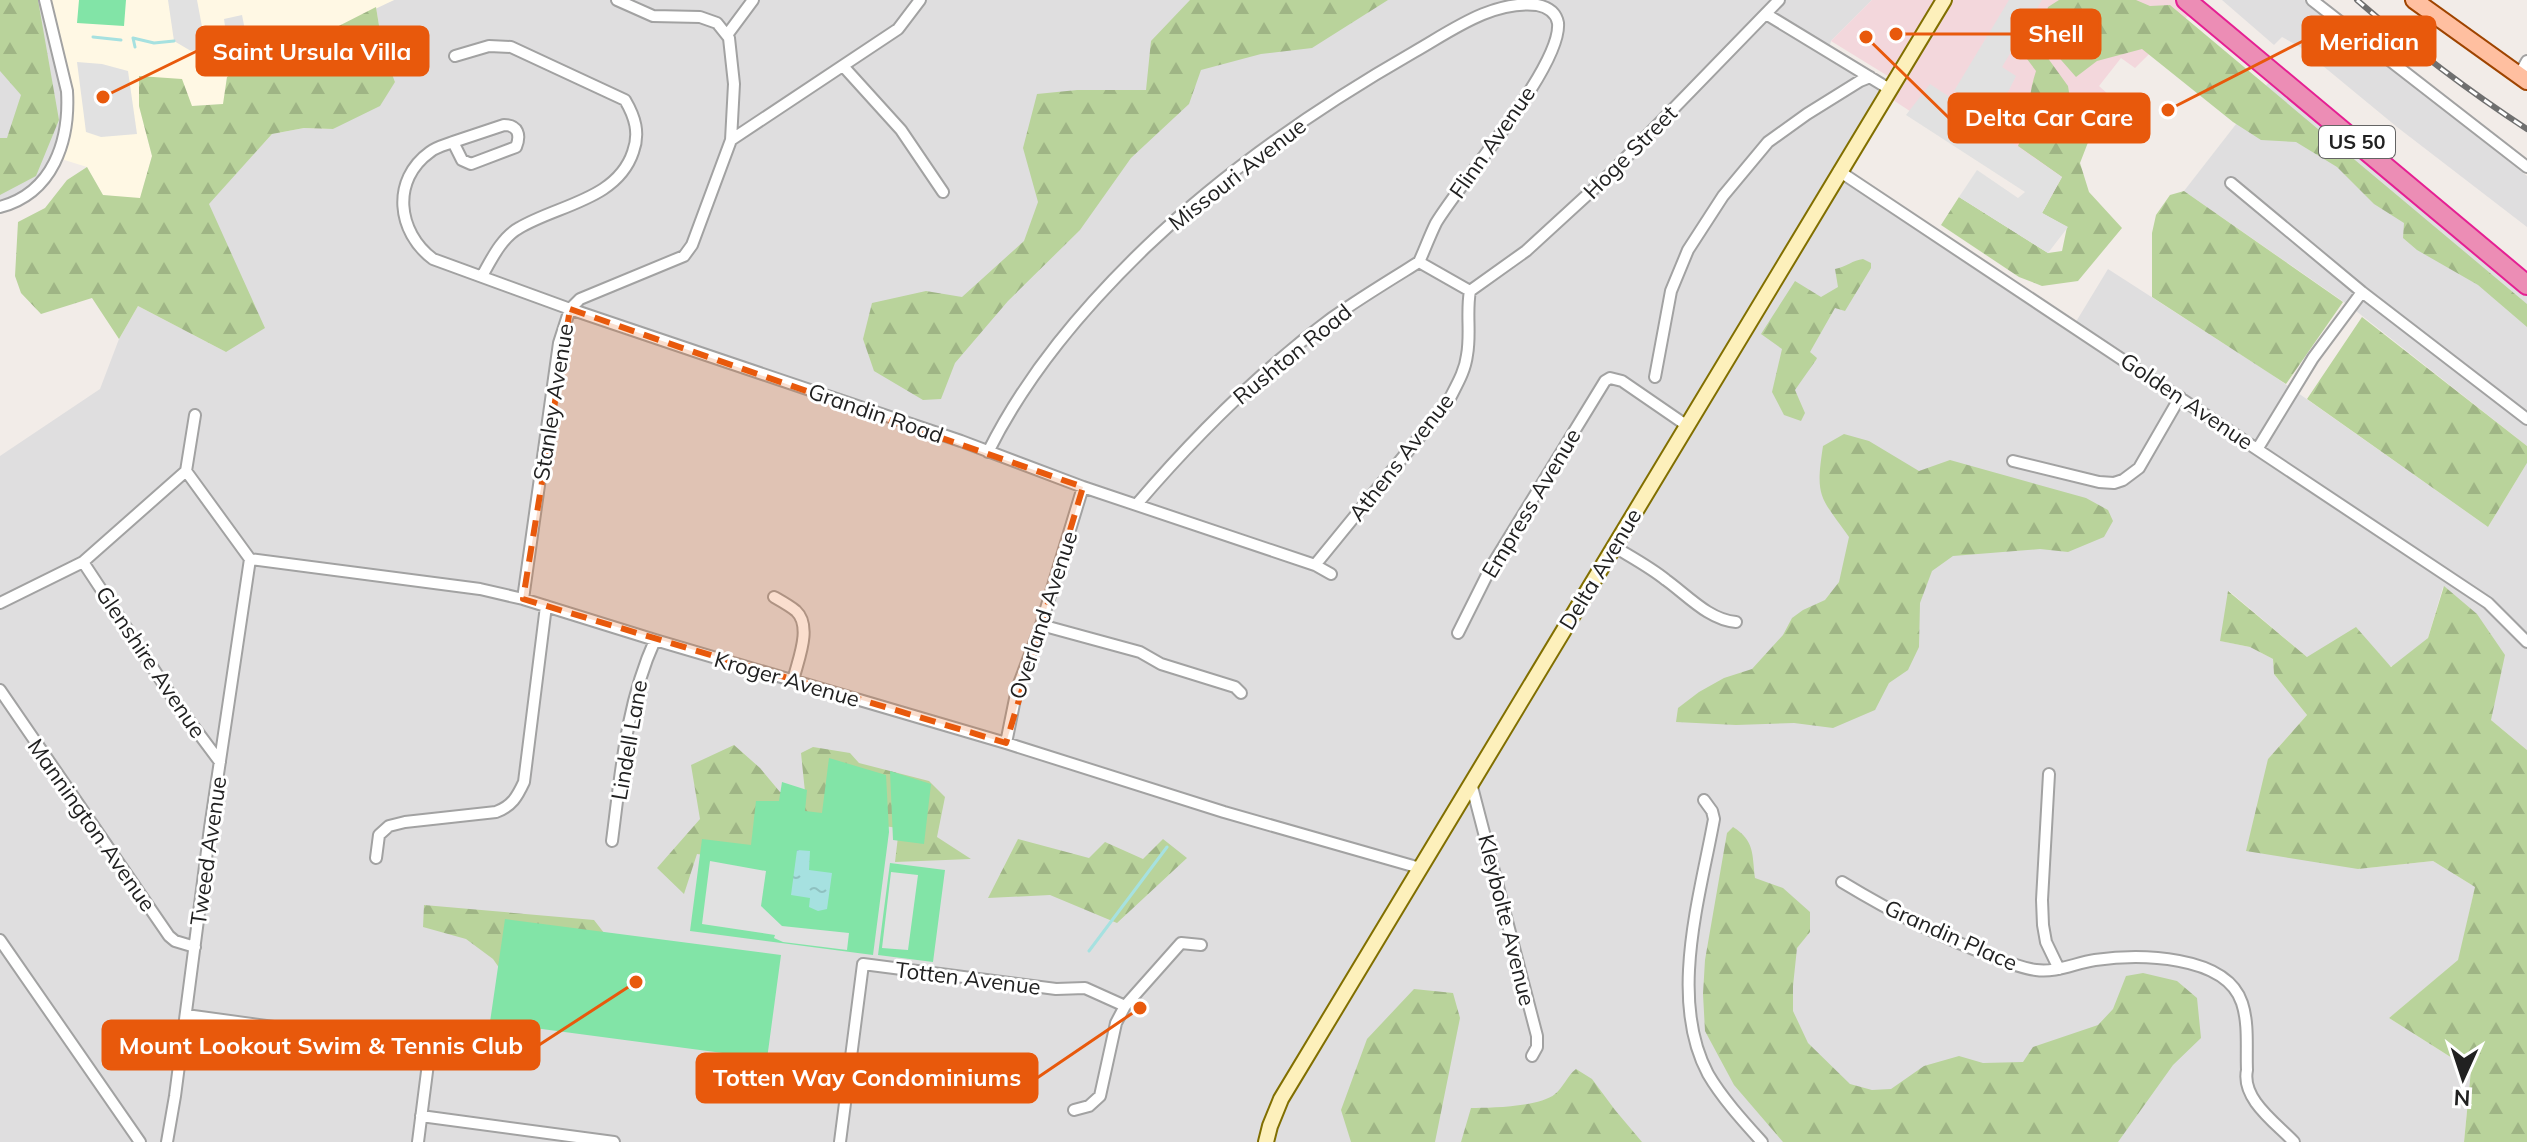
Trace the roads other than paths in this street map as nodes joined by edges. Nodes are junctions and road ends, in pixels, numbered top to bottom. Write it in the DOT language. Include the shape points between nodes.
graph roads {
  1 [pos="45,0"];
  2 [pos="617,0"];
  3 [pos="753,0"];
  4 [pos="920,0"];
  5 [pos="1779,0"];
  6 [pos="1944,0"];
  7 [pos="2186,0"];
  8 [pos="2312,0"];
  9 [pos="2414,0"];
  10 [pos="1766,14"];
  11 [pos="1558,21"];
  12 [pos="727,35"];
  13 [pos="455,56"];
  14 [pos="843,66"];
  15 [pos="2524,72"];
  16 [pos="1870,77"];
  17 [pos="1891,90"];
  18 [pos="731,140"];
  19 [pos="453,142"];
  20 [pos="2527,167"];
  21 [pos="1839,171"];
  22 [pos="2231,183"];
  23 [pos="943,192"];
  24 [pos="0,207"];
  25 [pos="1419,262"];
  26 [pos="482,276"];
  27 [pos="2527,285"];
  28 [pos="1470,291"];
  29 [pos="2362,292"];
  30 [pos="570,309"];
  31 [pos="1655,377"];
  32 [pos="2180,397"];
  33 [pos="195,415"];
  34 [pos="2527,419"];
  35 [pos="1686,425"];
  36 [pos="2258,448"];
  37 [pos="988,452"];
  38 [pos="2013,461"];
  39 [pos="186,471"];
  40 [pos="1083,487"];
  41 [pos="1137,504"];
  42 [pos="1613,546"];
  43 [pos="250,559"];
  44 [pos="83,562"];
  45 [pos="1315,565"];
  46 [pos="1331,574"];
  47 [pos="774,597"];
  48 [pos="523,599"];
  49 [pos="0,603"];
  50 [pos="546,606"];
  51 [pos="1736,622"];
  52 [pos="1041,625"];
  53 [pos="1458,633"];
  54 [pos="655,640"];
  55 [pos="2527,642"];
  56 [pos="793,681"];
  57 [pos="0,690"];
  58 [pos="1241,693"];
  59 [pos="1006,743"];
  60 [pos="220,762"];
  61 [pos="2049,774"];
  62 [pos="1471,783"];
  63 [pos="1704,800"];
  64 [pos="612,841"];
  65 [pos="376,858"];
  66 [pos="1420,868"];
  67 [pos="1842,882"];
  68 [pos="0,940"];
  69 [pos="1201,945"];
  70 [pos="195,947"];
  71 [pos="2059,969"];
  72 [pos="1125,1006"];
  73 [pos="186,1015"];
  74 [pos="1532,1056"];
  75 [pos="1074,1110"];
  76 [pos="421,1116"];
  77 [pos="140,1142"];
  78 [pos="167,1142"];
  79 [pos="418,1142"];
  80 [pos="614,1142"];
  81 [pos="840,1142"];
  82 [pos="1266,1142"];
  83 [pos="1762,1142"];
  84 [pos="2294,1142"];
  1 -- 24 [label="street" via="67,91 63,144 43,182 20,200"];
  2 -- 12 [label="street" via="653,16 700,17 717,23"];
  3 -- 12 [label="street"];
  4 -- 14 [label="street" via="898,29"];
  5 -- 10 [label="street, Hoge Street"];
  6 -- 17 [label="main road, Delta Avenue"];
  7 -- 27 [label="highway, US 50"];
  8 -- 20 [label="street"];
  9 -- 15 [label="main road"];
  10 -- 16 [label="street"];
  10 -- 28 [label="street, Hoge Street" via="1610,174 1526,251"];
  11 -- 25 [label="street, Flinn Avenue" via="1547,60 1436,224"];
  11 -- 37 [label="street, Missouri Avenue" via="1550,10 1531,5 1475,17 1273,142 1184,212 1089,305 1036,371"];
  12 -- 18 [label="street, Stanley Avenue" via="734,84"];
  13 -- 26 [label="street" via="489,46 511,47 625,100 636,122 635,146 621,176 516,229"];
  14 -- 18 [label="street"];
  14 -- 23 [label="street" via="901,130"];
  16 -- 17 [label="street"];
  16 -- 31 [label="street" via="1768,142 1723,196 1688,250 1671,291"];
  17 -- 21 [label="main road, Delta Avenue"];
  18 -- 30 [label="street, Stanley Avenue" via="684,256 580,299"];
  19 -- 19 [label="street" via="462,160 471,164 512,150 519,137 504,125"];
  19 -- 26 [label="street, Grandin Road" via="433,149 408,177 404,220 421,251"];
  21 -- 32 [label="street, Golden Avenue"];
  21 -- 35 [label="main road, Delta Avenue"];
  22 -- 29 [label="street"];
  25 -- 28 [label="street"];
  25 -- 41 [label="street, Rushton Road" via="1335,316 1254,381"];
  26 -- 30 [label="street, Grandin Road"];
  28 -- 45 [label="street, Athens Avenue" via="1468,353 1448,402"];
  29 -- 34 [label="street"];
  29 -- 36 [label="street" via="2313,358"];
  30 -- 37 [label="street, Grandin Road"];
  30 -- 48 [label="street, Stanley Avenue" via="559,343"];
  32 -- 36 [label="street, Golden Avenue"];
  32 -- 38 [label="street" via="2139,468 2123,480 2099,482"];
  33 -- 39 [label="street"];
  35 -- 42 [label="main road, Delta Avenue"];
  35 -- 53 [label="street, Empress Avenue" via="1622,381 1610,378 1601,386 1491,567"];
  36 -- 55 [label="street, Golden Avenue" via="2488,603"];
  37 -- 40 [label="street, Grandin Road"];
  39 -- 43 [label="street"];
  39 -- 44 [label="street"];
  40 -- 41 [label="street, Grandin Road"];
  40 -- 52 [label="street, Overland Avenue"];
  41 -- 45 [label="street, Grandin Road"];
  42 -- 51 [label="street" via="1704,609"];
  42 -- 62 [label="main road, Delta Avenue"];
  43 -- 48 [label="street, Kroger Avenue"];
  43 -- 60 [label="street, Tweed Avenue"];
  44 -- 49 [label="street"];
  44 -- 60 [label="street, Glenshire Avenue"];
  45 -- 46 [label="street, Grandin Road"];
  47 -- 56 [label="street" via="803,622"];
  48 -- 50 [label="street, Kroger Avenue"];
  50 -- 54 [label="street, Kroger Avenue"];
  50 -- 65 [label="street" via="524,782 516,799 496,812 389,826 379,835"];
  52 -- 58 [label="street" via="1140,652"];
  52 -- 59 [label="street, Overland Avenue" via="1017,689"];
  54 -- 56 [label="street, Kroger Avenue"];
  54 -- 64 [label="street, Lindell Lane" via="627,727"];
  56 -- 59 [label="street, Kroger Avenue"];
  57 -- 70 [label="street, Mannington Avenue" via="169,936"];
  59 -- 66 [label="street, Kroger Avenue"];
  60 -- 70 [label="street, Tweed Avenue"];
  61 -- 71 [label="street" via="2043,925"];
  62 -- 66 [label="main road, Delta Avenue"];
  62 -- 74 [label="street, Kleybolte Avenue" via="1537,1036"];
  63 -- 83 [label="street" via="1714,819 1689,960 1691,1018 1708,1073"];
  66 -- 82 [label="main road, Delta Avenue" via="1281,1099"];
  67 -- 71 [label="street, Grandin Place" via="1950,940 2024,968"];
  68 -- 77 [label="street"];
  69 -- 72 [label="street" via="1181,943"];
  70 -- 73 [label="street, Tweed Avenue"];
  71 -- 84 [label="street, Grandin Place" via="2092,960 2141,957 2221,975 2243,1005 2249,1093"];
  72 -- 75 [label="street" via="1116,1023 1103,1089 1095,1102"];
  72 -- 81 [label="street, Totten Avenue" via="1085,988 1056,989 863,964"];
  73 -- 76 [label="street" via="430,1048"];
  73 -- 78 [label="street, Tweed Avenue"];
  76 -- 79 [label="street"];
  76 -- 80 [label="street"];
}
